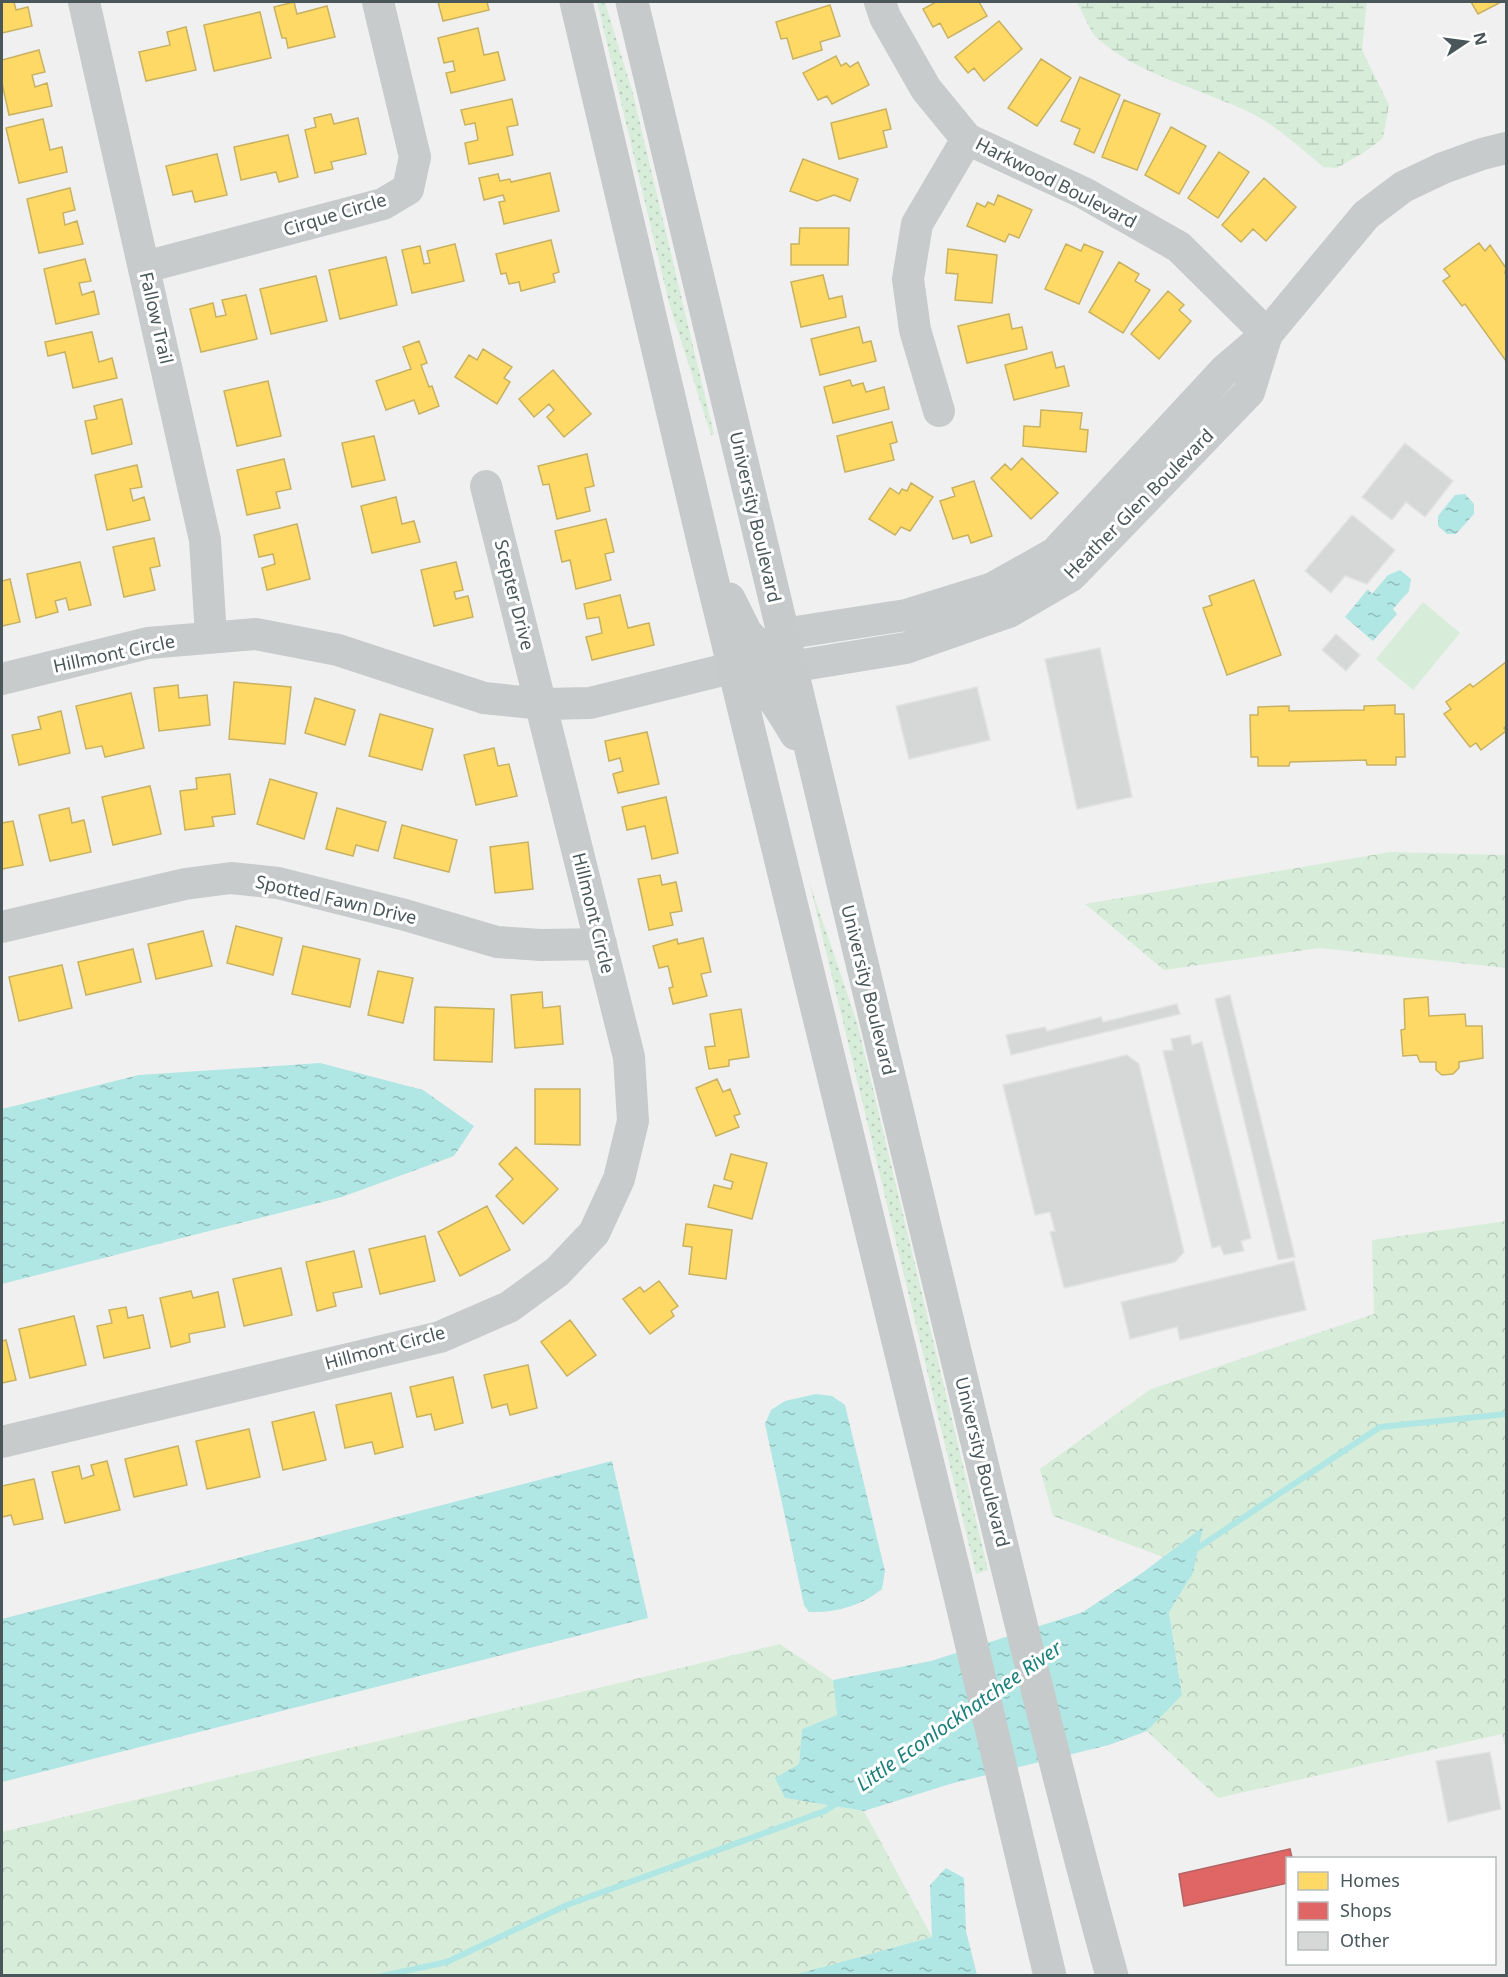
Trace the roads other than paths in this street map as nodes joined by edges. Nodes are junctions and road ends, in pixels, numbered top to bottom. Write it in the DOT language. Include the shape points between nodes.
graph roads {
  1 [pos="84,2"];
  2 [pos="378,2"];
  3 [pos="576,2"];
  4 [pos="632,2"];
  5 [pos="880,2"];
  6 [pos="967,139"];
  7 [pos="1506,148"];
  8 [pos="145,267"];
  9 [pos="1267,334"];
  10 [pos="939,411"];
  11 [pos="486,486"];
  12 [pos="707,558"];
  13 [pos="783,634"];
  14 [pos="211,636"];
  15 [pos="735,667"];
  16 [pos="790,667"];
  17 [pos="2,679"];
  18 [pos="542,704"];
  19 [pos="813,762"];
  20 [pos="2,927"];
  21 [pos="601,944"];
  22 [pos="2,1442"];
  23 [pos="1050,1976"];
  24 [pos="1112,1976"];
  1 -- 8 [label="street, Fallow Trail"];
  2 -- 8 [label="street, Cirque Circle" via="415,157 408,189 383,204"];
  3 -- 12 [label="main road"];
  4 -- 13 [label="main road, University Boulevard"];
  5 -- 6 [label="street, Harkwood Boulevard" via="926,88"];
  6 -- 9 [label="street, Harkwood Boulevard" via="1084,193 1179,247"];
  6 -- 10 [label="street" via="917,224 908,279 915,330"];
  7 -- 9 [label="street, Heather Glen Boulevard" via="1443,168 1403,187 1366,215"];
  8 -- 14 [label="street, Fallow Trail" via="205,540"];
  9 -- 13 [label="street, Heather Glen Boulevard" via="1225,370 1055,553 993,588 906,615"];
  9 -- 16 [label="street, Heather Glen Boulevard" via="1248,392 1071,576 1009,612 906,648"];
  11 -- 18 [label="street, Scepter Drive"];
  12 -- 15 [label="main road"];
  12 -- 16 [label="main road" via="746,633 766,655"];
  13 -- 16 [label="main road, University Boulevard"];
  14 -- 17 [label="street, Hillmont Circle" via="148,643"];
  14 -- 18 [label="street, Hillmont Circle" via="256,634 338,650 484,698"];
  15 -- 18 [label="street, Hillmont Circle" via="590,703"];
  15 -- 19 [label="main road" via="750,674 772,694"];
  15 -- 23 [label="main road"];
  16 -- 19 [label="main road, University Boulevard"];
  18 -- 21 [label="street, Hillmont Circle"];
  19 -- 24 [label="main road, University Boulevard" via="1070,1822"];
  20 -- 21 [label="street, Spotted Fawn Drive" via="185,884 231,878 278,883 497,942"];
  21 -- 22 [label="street, Hillmont Circle" via="629,1057 633,1121 619,1179 594,1233 557,1272 509,1307 440,1336"];
}
